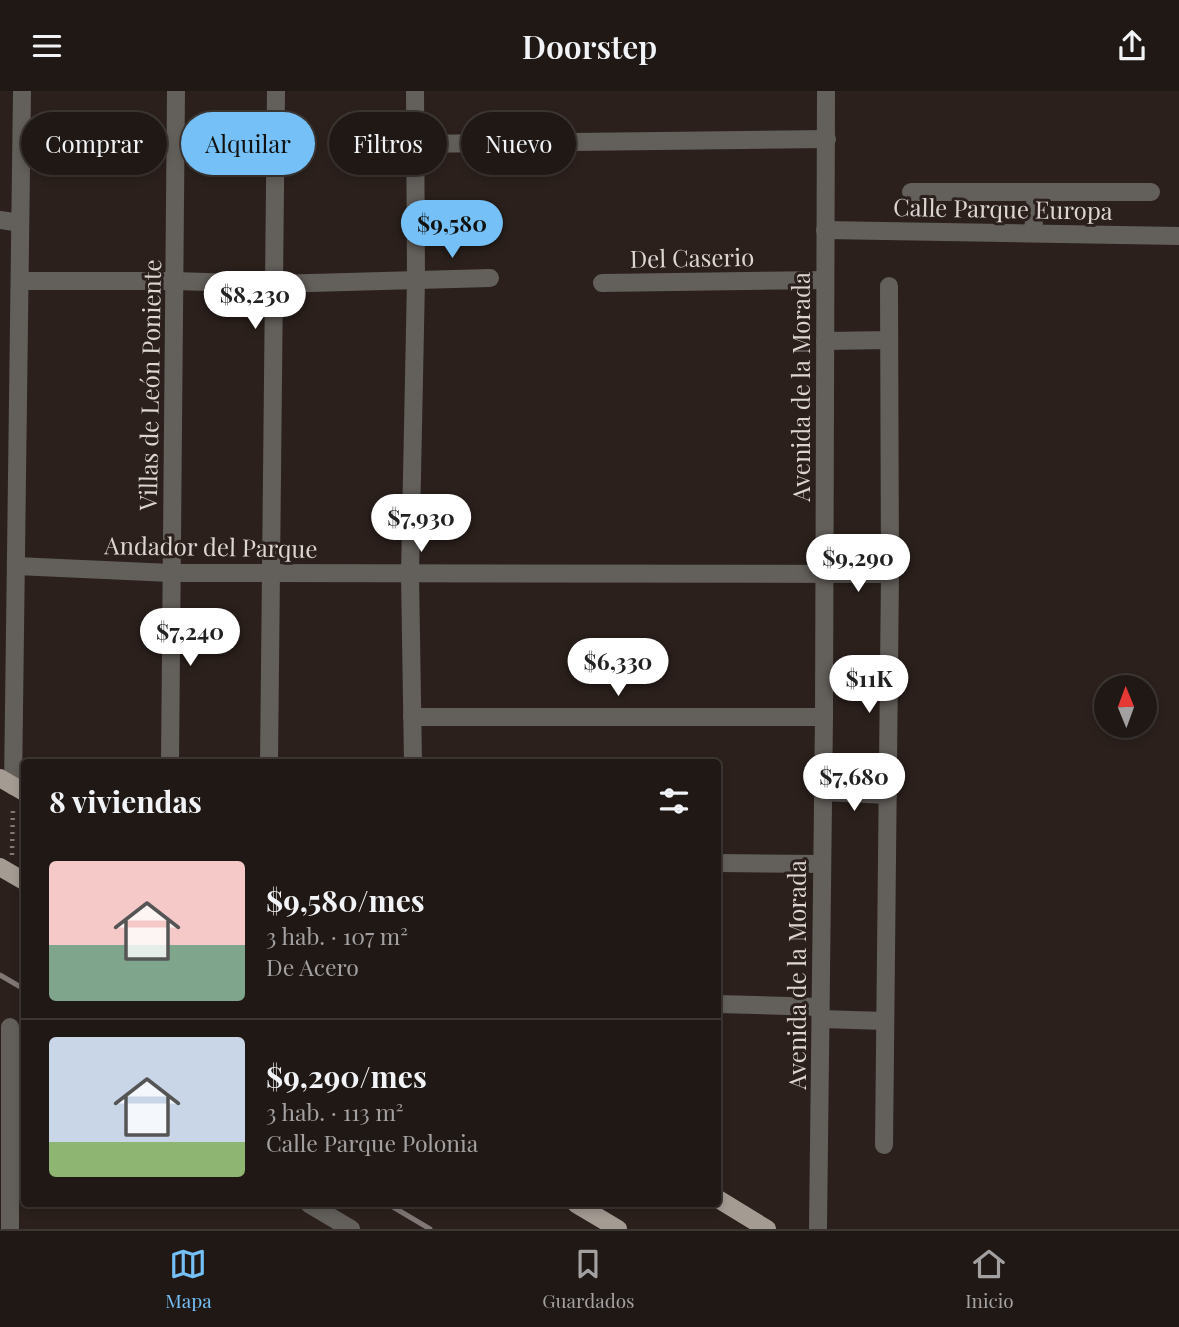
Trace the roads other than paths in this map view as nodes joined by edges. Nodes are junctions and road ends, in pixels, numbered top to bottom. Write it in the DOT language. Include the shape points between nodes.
graph roads {
  1 [pos="22,91"];
  2 [pos="176,91"];
  3 [pos="276,91"];
  4 [pos="415,91"];
  5 [pos="827,91"];
  6 [pos="415,112"];
  7 [pos="827,139"];
  8 [pos="447,144"];
  9 [pos="415,175"];
  10 [pos="911,192"];
  11 [pos="1036,192"];
  12 [pos="1151,192"];
  13 [pos="0,220"];
  14 [pos="20,223"];
  15 [pos="825,230"];
  16 [pos="1033,233"];
  17 [pos="1179,236"];
  18 [pos="490,278"];
  19 [pos="416,280"];
  20 [pos="825,280"];
  21 [pos="21,281"];
  22 [pos="174,281"];
  23 [pos="603,283"];
  24 [pos="275,284"];
  25 [pos="889,286"];
  26 [pos="889,340"];
  27 [pos="825,341"];
  28 [pos="16,566"];
  29 [pos="172,572"];
  30 [pos="271,572"];
  31 [pos="410,573"];
  32 [pos="890,574"];
  33 [pos="825,575"];
  34 [pos="412,717"];
  35 [pos="824,717"];
  36 [pos="170,759"];
  37 [pos="269,759"];
  38 [pos="413,759"];
  39 [pos="13,785"];
  40 [pos="822,792"];
  41 [pos="888,796"];
  42 [pos="721,863"];
  43 [pos="822,865"];
  44 [pos="721,1004"];
  45 [pos="820,1013"];
  46 [pos="886,1021"];
  47 [pos="11,1028"];
  48 [pos="884,1145"];
  49 [pos="721,1201"];
  50 [pos="314,1207"];
  51 [pos="581,1207"];
  52 [pos="10,1229"];
  53 [pos="351,1229"];
  54 [pos="618,1229"];
  55 [pos="767,1229"];
  56 [pos="818,1229"];
  1 -- 14 [label="street"];
  2 -- 22 [label="street, Villas de León Poniente"];
  3 -- 24 [label="street"];
  4 -- 6 [label="street"];
  5 -- 7 [label="street, Avenida de la Morada"];
  7 -- 8 [label="street"];
  7 -- 15 [label="street, Avenida de la Morada"];
  9 -- 19 [label="street"];
  10 -- 11 [label="street"];
  11 -- 12 [label="street"];
  11 -- 16 [label="street"];
  13 -- 14 [label="street"];
  14 -- 21 [label="street"];
  15 -- 16 [label="street, Calle Parque Europa"];
  15 -- 20 [label="street, Avenida de la Morada"];
  16 -- 17 [label="street, Calle Parque Europa"];
  18 -- 19 [label="street"];
  19 -- 24 [label="street"];
  19 -- 31 [label="street"];
  20 -- 23 [label="street, Del Caserio"];
  20 -- 27 [label="street, Avenida de la Morada"];
  21 -- 22 [label="street"];
  21 -- 28 [label="street"];
  22 -- 24 [label="street"];
  22 -- 29 [label="street, Villas de León Poniente"];
  24 -- 30 [label="street"];
  25 -- 26 [label="street"];
  26 -- 27 [label="street"];
  26 -- 32 [label="street"];
  27 -- 33 [label="street, Avenida de la Morada"];
  28 -- 29 [label="street, Andador del Parque"];
  28 -- 39 [label="street"];
  29 -- 30 [label="street, Andador del Parque"];
  29 -- 36 [label="street, Villas de León Poniente"];
  30 -- 31 [label="street, Andador del Parque"];
  30 -- 37 [label="street"];
  31 -- 33 [label="street, Andador del Parque"];
  31 -- 34 [label="street"];
  32 -- 33 [label="street, Andador del Parque"];
  32 -- 41 [label="street"];
  33 -- 35 [label="street, Avenida de la Morada"];
  34 -- 35 [label="street"];
  34 -- 38 [label="street"];
  35 -- 40 [label="street, Avenida de la Morada"];
  40 -- 41 [label="street"];
  40 -- 43 [label="street, Avenida de la Morada"];
  41 -- 46 [label="street"];
  42 -- 43 [label="street"];
  43 -- 45 [label="street, Avenida de la Morada"];
  44 -- 45 [label="street"];
  45 -- 46 [label="street"];
  45 -- 56 [label="street, Avenida de la Morada"];
  46 -- 48 [label="street"];
  47 -- 52 [label="street"];
  49 -- 55 [label="main road"];
  50 -- 53 [label="street"];
  51 -- 54 [label="main road"];
}
